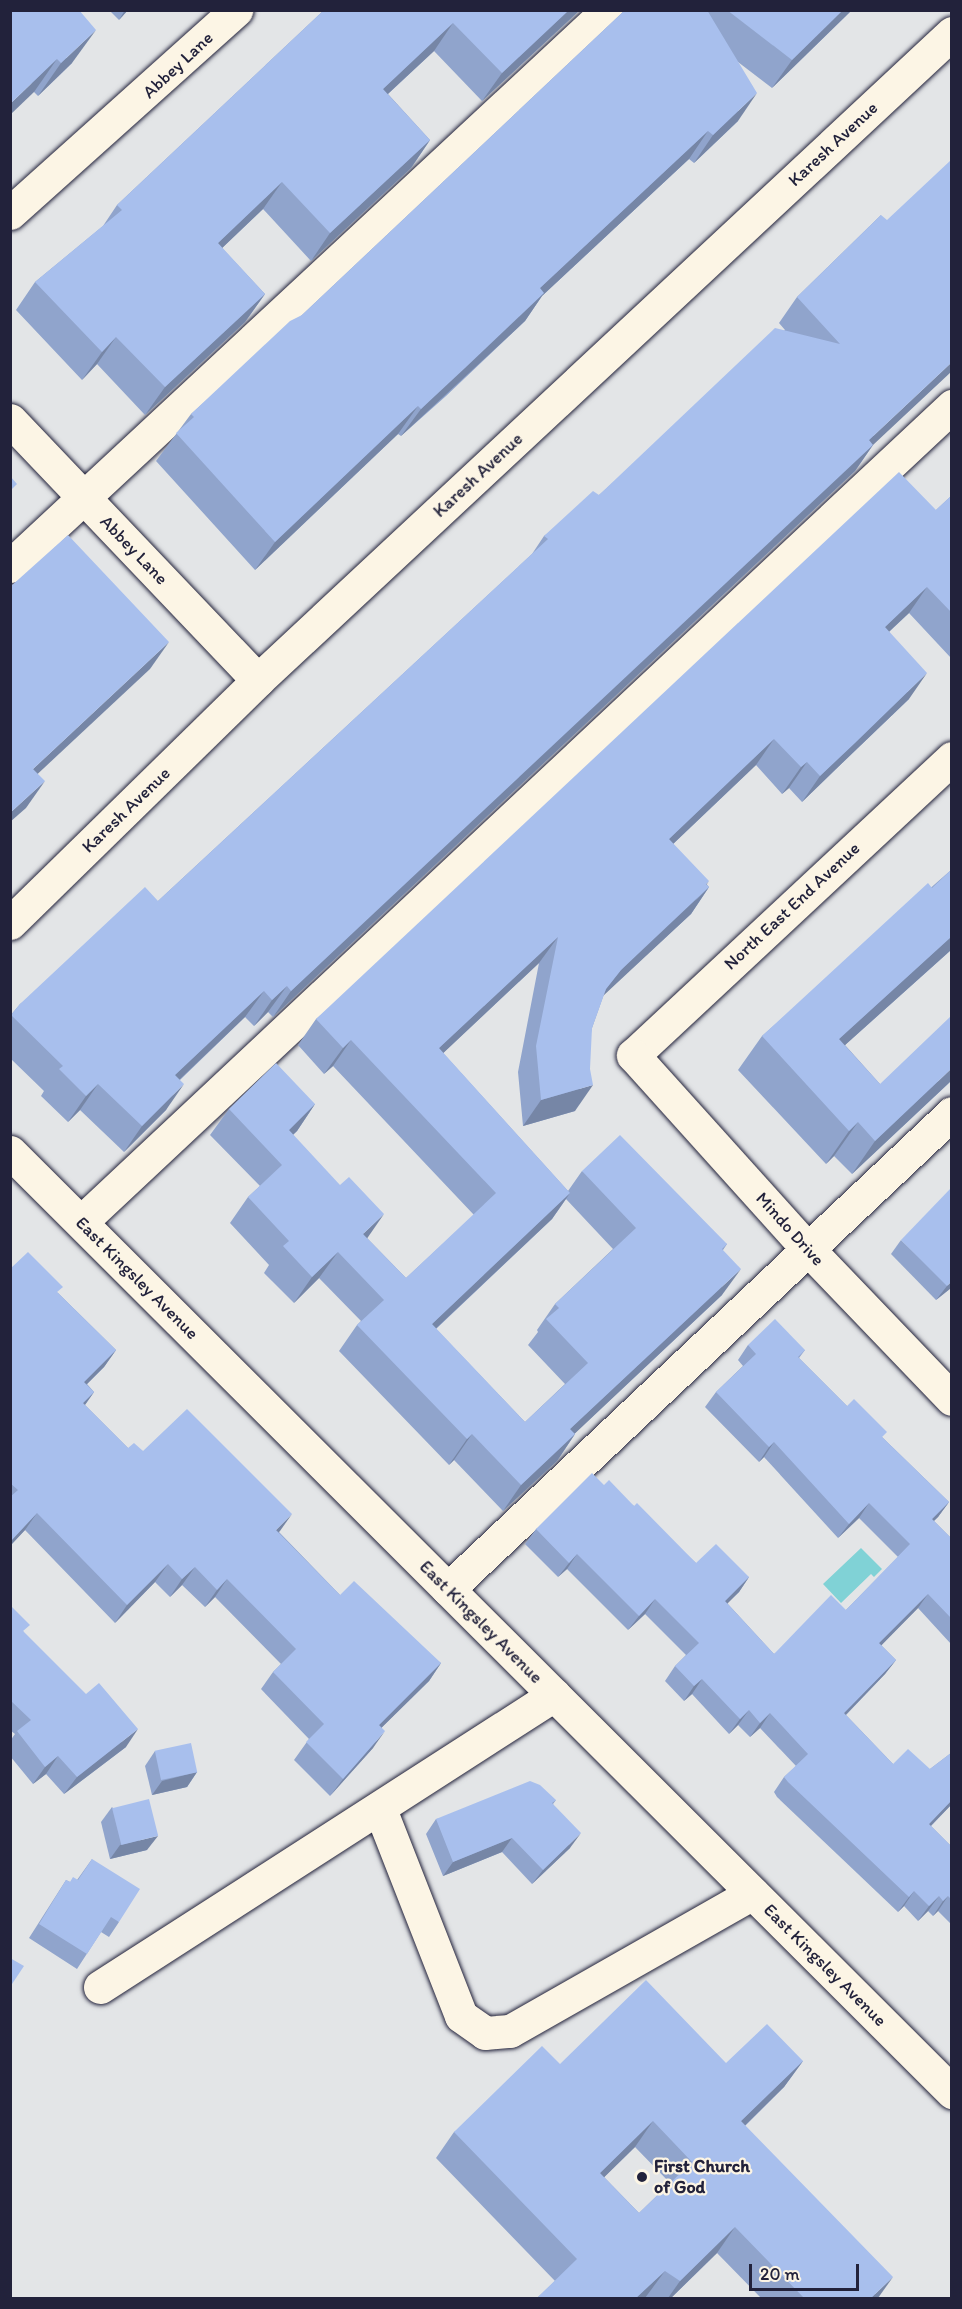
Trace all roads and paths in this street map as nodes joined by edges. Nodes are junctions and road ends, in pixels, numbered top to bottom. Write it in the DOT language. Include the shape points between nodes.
graph roads {
  1 [pos="236,10"];
  2 [pos="608,10"];
  3 [pos="951,33"];
  4 [pos="10,213"];
  5 [pos="951,406"];
  6 [pos="10,420"];
  7 [pos="83,496"];
  8 [pos="10,566"];
  9 [pos="258,680"];
  10 [pos="951,758"];
  11 [pos="10,923"];
  12 [pos="633,1055"];
  13 [pos="951,1113"];
  14 [pos="10,1152"];
  15 [pos="81,1222"];
  16 [pos="807,1248"];
  17 [pos="951,1398"];
  18 [pos="448,1589"];
  19 [pos="554,1695"];
  20 [pos="380,1809"];
  21 [pos="753,1893"];
  22 [pos="99,1987"];
  23 [pos="951,2092"];
  1 -- 4 [label="street, Abbey Lane"];
  2 -- 7 [label="street"];
  3 -- 9 [label="street, Karesh Avenue"];
  5 -- 15 [label="street"];
  6 -- 7 [label="street, Abbey Lane"];
  7 -- 8 [label="street"];
  7 -- 9 [label="street, Abbey Lane"];
  9 -- 11 [label="street, Karesh Avenue"];
  10 -- 12 [label="street, North East End Avenue"];
  12 -- 16 [label="street, Mindo Drive"];
  13 -- 16 [label="street"];
  14 -- 15 [label="street, East Kingsley Avenue"];
  15 -- 18 [label="street, East Kingsley Avenue"];
  16 -- 17 [label="street, Mindo Drive"];
  16 -- 18 [label="street"];
  18 -- 19 [label="street, East Kingsley Avenue"];
  19 -- 20 [label="street"];
  19 -- 21 [label="street, East Kingsley Avenue"];
  20 -- 21 [label="street" via="461,2016 485,2033 510,2031"];
  20 -- 22 [label="street"];
  21 -- 23 [label="street, East Kingsley Avenue"];
}
